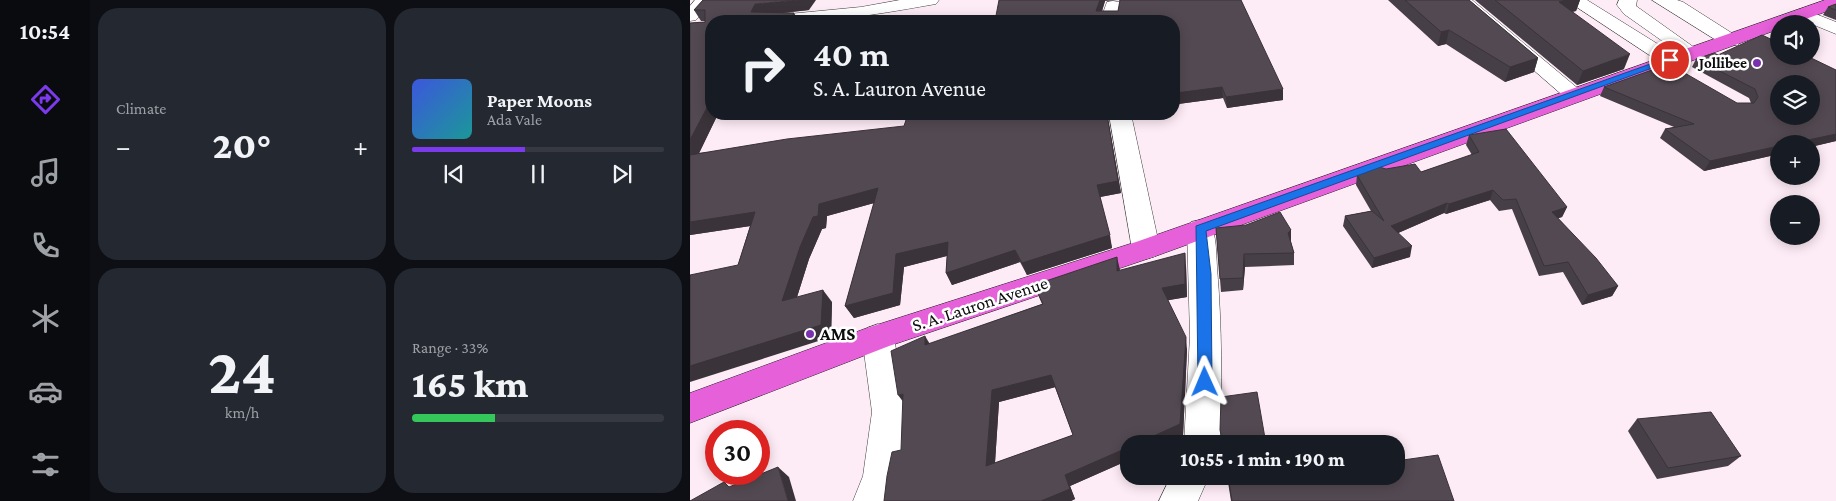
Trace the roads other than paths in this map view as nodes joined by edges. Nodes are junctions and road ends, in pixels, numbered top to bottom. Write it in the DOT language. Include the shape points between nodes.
graph roads {
  1 [pos="705,0"];
  2 [pos="930,0"];
  3 [pos="1462,0"];
  4 [pos="1575,0"];
  5 [pos="1628,0"];
  6 [pos="1661,0"];
  7 [pos="1836,2"];
  8 [pos="1803,14"];
  9 [pos="830,15"];
  10 [pos="690,16"];
  11 [pos="1836,29"];
  12 [pos="1756,33"];
  13 [pos="1732,40"];
  14 [pos="1770,40"];
  15 [pos="1679,63"];
  16 [pos="1574,95"];
  17 [pos="1121,120"];
  18 [pos="1200,229"];
  19 [pos="1146,249"];
  20 [pos="878,337"];
  21 [pos="690,408"];
  22 [pos="1202,435"];
  23 [pos="1187,485"];
  24 [pos="872,501"];
  25 [pos="1178,501"];
  1 -- 10 [label="street"];
  2 -- 9 [label="street"];
  3 -- 16 [label="street"];
  4 -- 15 [label="street"];
  5 -- 15 [label="street" via="1626,5 1630,10"];
  6 -- 13 [label="street" via="1677,6"];
  7 -- 8 [label="highway, S. A. Lauron Avenue"];
  8 -- 11 [label="street"];
  8 -- 12 [label="highway, S. A. Lauron Avenue"];
  12 -- 13 [label="highway, S. A. Lauron Avenue"];
  12 -- 14 [label="street"];
  13 -- 15 [label="highway, S. A. Lauron Avenue"];
  15 -- 16 [label="highway, S. A. Lauron Avenue"];
  16 -- 18 [label="highway, S. A. Lauron Avenue"];
  17 -- 19 [label="street"];
  18 -- 19 [label="highway, S. A. Lauron Avenue"];
  18 -- 22 [label="street" via="1205,274"];
  19 -- 20 [label="highway, S. A. Lauron Avenue"];
  20 -- 21 [label="highway, S. A. Lauron Avenue"];
  20 -- 24 [label="street" via="888,412 881,476"];
  23 -- 25 [label="street"];
}
